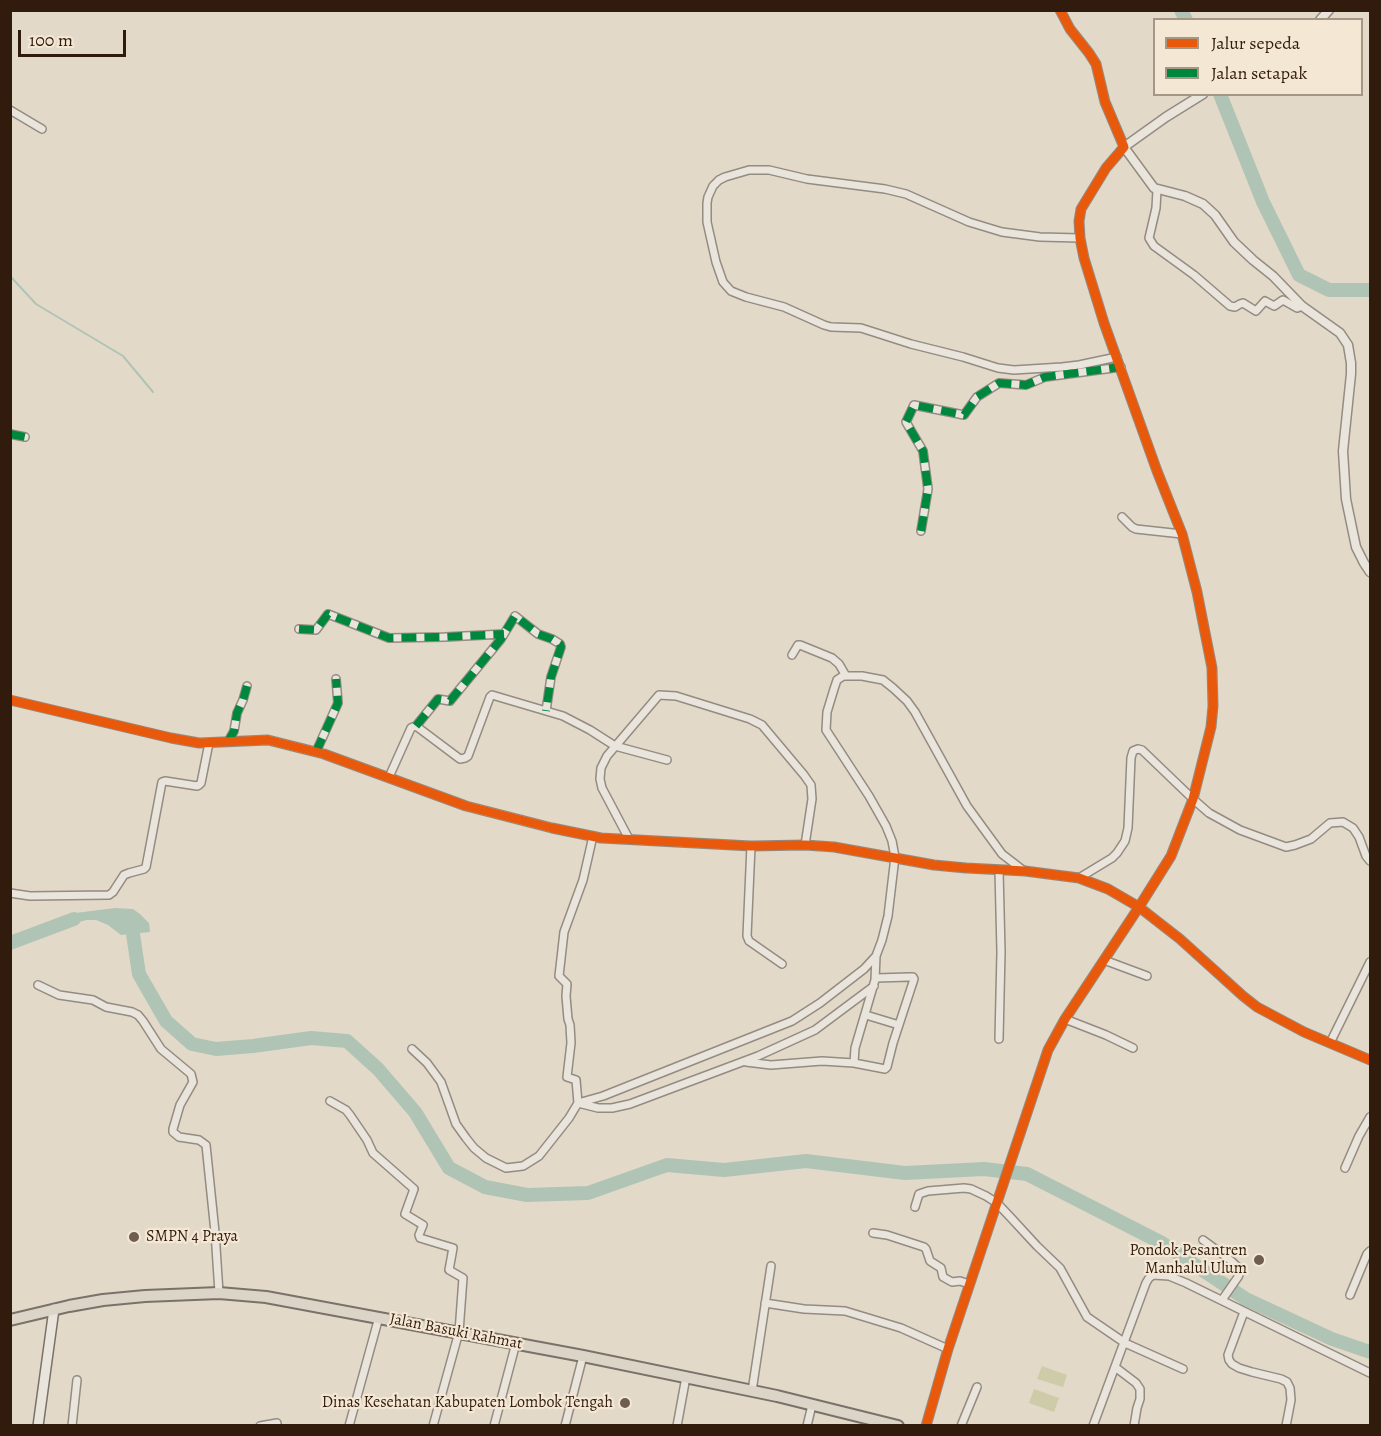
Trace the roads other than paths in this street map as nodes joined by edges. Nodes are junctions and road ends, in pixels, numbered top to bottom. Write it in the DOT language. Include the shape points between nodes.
graph roads {
  1 [pos="1060,10"];
  2 [pos="1200,96"];
  3 [pos="10,110"];
  4 [pos="42,129"];
  5 [pos="1124,147"];
  6 [pos="1157,190"];
  7 [pos="1080,238"];
  8 [pos="1302,306"];
  9 [pos="1117,357"];
  10 [pos="1121,367"];
  11 [pos="10,434"];
  12 [pos="25,437"];
  13 [pos="1122,517"];
  14 [pos="921,531"];
  15 [pos="1182,534"];
  16 [pos="1371,572"];
  17 [pos="299,629"];
  18 [pos="504,634"];
  19 [pos="792,655"];
  20 [pos="846,676"];
  21 [pos="336,679"];
  22 [pos="247,686"];
  23 [pos="10,700"];
  24 [pos="546,711"];
  25 [pos="416,726"];
  26 [pos="228,742"];
  27 [pos="210,743"];
  28 [pos="615,746"];
  29 [pos="316,752"];
  30 [pos="667,760"];
  31 [pos="390,777"];
  32 [pos="1193,799"];
  33 [pos="592,836"];
  34 [pos="629,839"];
  35 [pos="805,845"];
  36 [pos="751,846"];
  37 [pos="896,857"];
  38 [pos="1371,861"];
  39 [pos="999,870"];
  40 [pos="1024,871"];
  41 [pos="1079,878"];
  42 [pos="10,892"];
  43 [pos="1139,907"];
  44 [pos="876,956"];
  45 [pos="1104,960"];
  46 [pos="1371,962"];
  47 [pos="782,964"];
  48 [pos="1147,976"];
  49 [pos="875,982"];
  50 [pos="38,985"];
  51 [pos="866,1015"];
  52 [pos="1065,1019"];
  53 [pos="899,1026"];
  54 [pos="999,1039"];
  55 [pos="1330,1043"];
  56 [pos="1133,1048"];
  57 [pos="412,1049"];
  58 [pos="1371,1060"];
  59 [pos="744,1062"];
  60 [pos="854,1063"];
  61 [pos="330,1101"];
  62 [pos="578,1103"];
  63 [pos="1371,1117"];
  64 [pos="1345,1168"];
  65 [pos="997,1203"];
  66 [pos="915,1207"];
  67 [pos="873,1233"];
  68 [pos="1203,1240"];
  69 [pos="1371,1251"];
  70 [pos="771,1266"];
  71 [pos="969,1284"];
  72 [pos="219,1293"];
  73 [pos="1350,1295"];
  74 [pos="1222,1300"];
  75 [pos="765,1303"];
  76 [pos="54,1309"];
  77 [pos="1244,1312"];
  78 [pos="379,1317"];
  79 [pos="10,1320"];
  80 [pos="459,1332"];
  81 [pos="516,1343"];
  82 [pos="1125,1343"];
  83 [pos="948,1349"];
  84 [pos="583,1356"];
  85 [pos="1115,1367"];
  86 [pos="1183,1369"];
  87 [pos="1371,1373"];
  88 [pos="686,1377"];
  89 [pos="77,1380"];
  90 [pos="977,1387"];
  91 [pos="752,1391"];
  92 [pos="812,1405"];
  93 [pos="277,1423"];
  94 [pos="38,1425"];
  95 [pos="72,1425"];
  96 [pos="260,1425"];
  97 [pos="349,1425"];
  98 [pos="434,1425"];
  99 [pos="494,1425"];
  100 [pos="565,1425"];
  101 [pos="677,1425"];
  102 [pos="807,1425"];
  103 [pos="898,1425"];
  104 [pos="926,1425"];
  105 [pos="961,1425"];
  106 [pos="1093,1425"];
  107 [pos="1134,1425"];
  108 [pos="1287,1425"];
  1 -- 5 [label="street" via="1096,64 1105,102"];
  2 -- 5 [label="street"];
  3 -- 4 [label="street"];
  5 -- 6 [label="street"];
  5 -- 7 [label="street" via="1080,209"];
  6 -- 8 [label="street" via="1203,204 1234,242"];
  6 -- 8 [label="street" via="1149,238 1154,246 1230,306 1244,303 1258,310 1265,301 1274,306 1283,300 1297,308"];
  7 -- 9 [label="street"];
  7 -- 9 [label="street" via="1002,232 906,194 769,170 749,170 724,177 713,186 707,203 707,222 723,282 731,291 746,297 784,307 831,327 861,328 998,368 1062,367"];
  8 -- 16 [label="street" via="1340,333 1348,345 1351,374 1343,451 1346,499 1356,546"];
  9 -- 10 [label="street"];
  10 -- 14 [label="street" via="1045,377 1026,385 999,383 977,397 964,415 914,405 906,422 923,451 928,489"];
  10 -- 15 [label="street"];
  11 -- 12 [label="street"];
  13 -- 15 [label="street" via="1136,529"];
  15 -- 32 [label="street" via="1197,592 1213,686 1211,727"];
  17 -- 18 [label="street" via="316,630 328,614 389,638"];
  18 -- 24 [label="street" via="515,616 538,634 560,644"];
  18 -- 25 [label="street" via="450,700 438,699"];
  19 -- 20 [label="street" via="800,645 832,658"];
  20 -- 37 [label="street" via="837,680 834,688 826,730 880,815"];
  20 -- 40 [label="street" via="883,681 907,701 967,806 1000,852"];
  21 -- 29 [label="street" via="338,703"];
  22 -- 26 [label="street"];
  23 -- 27 [label="street" via="171,738"];
  24 -- 25 [label="street" via="491,695 468,756 463,760"];
  24 -- 28 [label="street" via="563,716"];
  25 -- 31 [label="street" via="411,728"];
  26 -- 27 [label="street"];
  26 -- 29 [label="street" via="268,740"];
  27 -- 42 [label="street" via="200,785 162,782 144,869 124,875 109,895 30,896"];
  28 -- 30 [label="street"];
  28 -- 34 [label="street" via="601,768 600,779"];
  28 -- 35 [label="street" via="659,695 676,696 762,725 811,785"];
  29 -- 31 [label="street"];
  31 -- 33 [label="street" via="466,806"];
  32 -- 38 [label="street" via="1224,822 1286,847 1311,839 1330,823 1347,823"];
  32 -- 41 [label="street" via="1142,750 1134,750 1125,841 1112,858"];
  32 -- 43 [label="street" via="1171,856"];
  33 -- 34 [label="street"];
  33 -- 62 [label="street" via="583,880 564,932 558,976 567,984 571,1043 567,1077 576,1080"];
  34 -- 36 [label="street"];
  35 -- 36 [label="street"];
  35 -- 37 [label="street"];
  36 -- 47 [label="street" via="747,936"];
  37 -- 39 [label="street" via="934,865"];
  37 -- 44 [label="street" via="888,916"];
  39 -- 40 [label="street"];
  39 -- 54 [label="street"];
  40 -- 41 [label="street"];
  41 -- 43 [label="street"];
  43 -- 45 [label="street"];
  43 -- 55 [label="street" via="1257,1007"];
  44 -- 49 [label="street"];
  44 -- 62 [label="street" via="850,980 792,1021"];
  45 -- 48 [label="street"];
  45 -- 52 [label="street"];
  46 -- 55 [label="street"];
  49 -- 51 [label="street"];
  49 -- 53 [label="street" via="914,978"];
  49 -- 59 [label="street" via="815,1030"];
  50 -- 72 [label="street" via="59,995 132,1012 143,1021 161,1049 191,1074 193,1082 180,1106 173,1132 206,1145"];
  51 -- 53 [label="street"];
  51 -- 60 [label="street"];
  52 -- 56 [label="street"];
  52 -- 65 [label="street" via="1048,1050"];
  53 -- 60 [label="street" via="887,1068"];
  55 -- 58 [label="street"];
  57 -- 62 [label="street" via="441,1083 456,1124 466,1138 486,1158 506,1168 523,1166 539,1156"];
  59 -- 60 [label="street"];
  59 -- 62 [label="street" via="630,1104 598,1108"];
  61 -- 80 [label="street" via="346,1110 373,1153 414,1189 405,1213 423,1226 419,1237 453,1248 450,1271 464,1279"];
  63 -- 64 [label="street"];
  65 -- 66 [label="street" via="971,1189 958,1188 921,1192"];
  65 -- 71 [label="street"];
  65 -- 82 [label="street" via="1060,1268 1087,1317"];
  67 -- 71 [label="street" via="924,1247 930,1262 941,1268 942,1277"];
  68 -- 74 [label="street" via="1241,1271"];
  69 -- 73 [label="street"];
  70 -- 75 [label="street"];
  71 -- 83 [label="street"];
  72 -- 76 [label="main road, Jalan Basuki Rahmat" via="103,1300"];
  72 -- 78 [label="main road, Jalan Basuki Rahmat" via="266,1297"];
  74 -- 77 [label="street"];
  74 -- 82 [label="street" via="1169,1276 1153,1275 1146,1283"];
  75 -- 83 [label="street" via="845,1311 901,1328"];
  75 -- 91 [label="street"];
  76 -- 79 [label="main road, Jalan Basuki Rahmat"];
  76 -- 94 [label="main road"];
  77 -- 87 [label="street"];
  77 -- 108 [label="street" via="1229,1360 1239,1368 1287,1382 1291,1400"];
  78 -- 80 [label="main road, Jalan Basuki Rahmat"];
  78 -- 97 [label="street"];
  80 -- 81 [label="main road, Jalan Basuki Rahmat"];
  80 -- 98 [label="street"];
  81 -- 84 [label="main road, Jalan Basuki Rahmat"];
  81 -- 99 [label="street"];
  82 -- 85 [label="street"];
  82 -- 86 [label="street"];
  83 -- 104 [label="street"];
  84 -- 88 [label="main road, Jalan Basuki Rahmat"];
  84 -- 100 [label="street"];
  85 -- 106 [label="street"];
  85 -- 107 [label="street" via="1140,1389"];
  88 -- 91 [label="main road, Jalan Basuki Rahmat"];
  88 -- 101 [label="street"];
  89 -- 95 [label="street"];
  90 -- 105 [label="street"];
  91 -- 92 [label="main road, Jalan Basuki Rahmat"];
  92 -- 102 [label="street"];
  92 -- 103 [label="main road, Jalan Basuki Rahmat"];
  93 -- 96 [label="street"];
}
